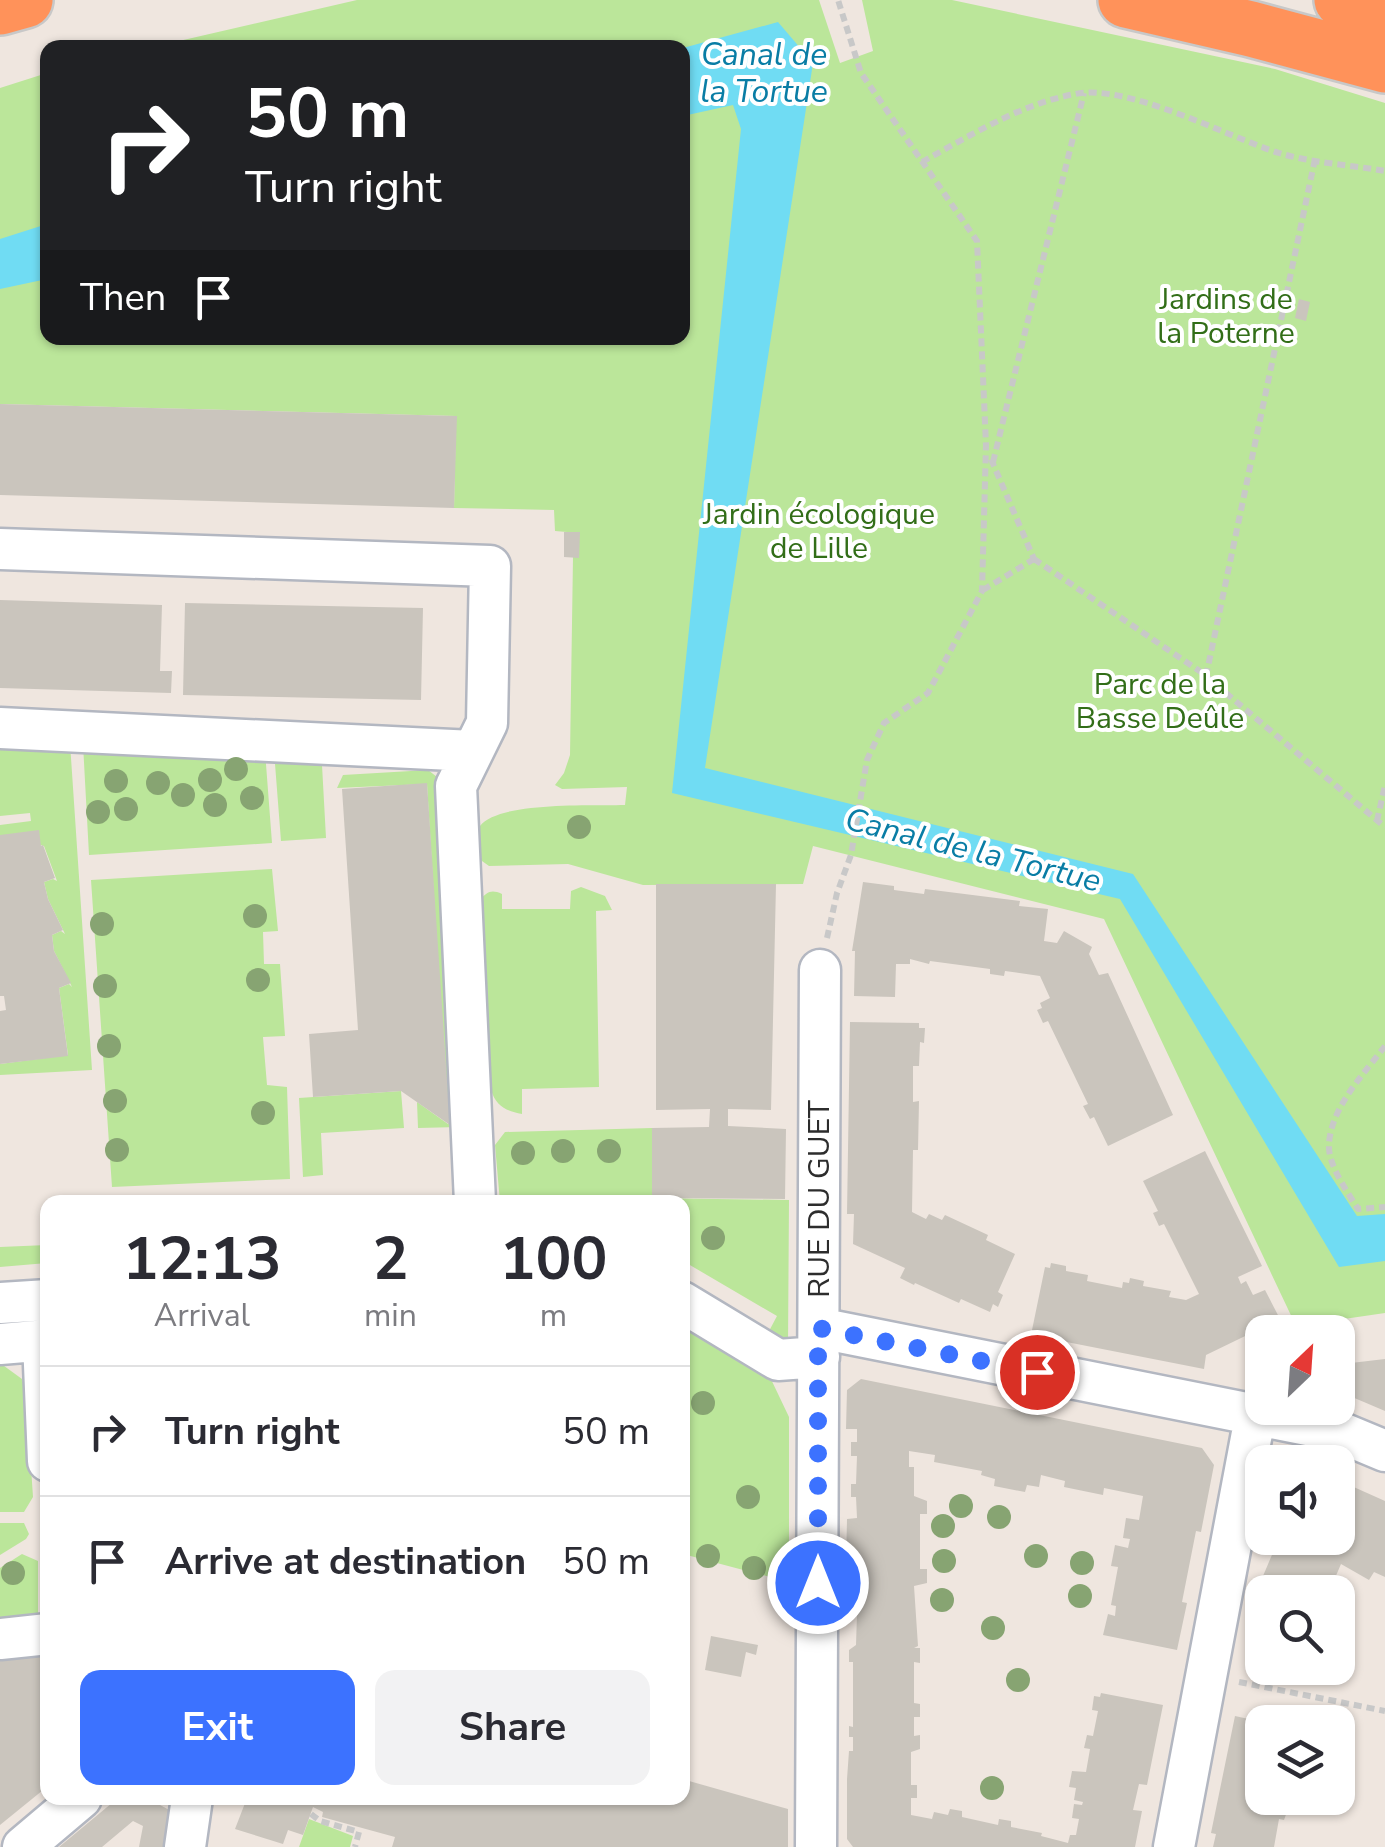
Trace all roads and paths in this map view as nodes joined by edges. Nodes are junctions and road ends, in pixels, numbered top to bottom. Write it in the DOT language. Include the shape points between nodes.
graph roads {
  1 [pos="25,0"];
  2 [pos="838,0"];
  3 [pos="1126,0"];
  4 [pos="1342,0"];
  5 [pos="0,7"];
  6 [pos="1385,12"];
  7 [pos="1385,66"];
  8 [pos="1084,93"];
  9 [pos="1315,159"];
  10 [pos="922,162"];
  11 [pos="1385,171"];
  12 [pos="986,445"];
  13 [pos="993,462"];
  14 [pos="0,549"];
  15 [pos="1034,559"];
  16 [pos="982,591"];
  17 [pos="1206,676"];
  18 [pos="0,728"];
  19 [pos="474,751"];
  20 [pos="1385,786"];
  21 [pos="1377,821"];
  22 [pos="1385,827"];
  23 [pos="820,970"];
  24 [pos="1385,1046"];
  25 [pos="475,1195"];
  26 [pos="1385,1207"];
  27 [pos="40,1300"];
  28 [pos="0,1303"];
  29 [pos="690,1307"];
  30 [pos="40,1341"];
  31 [pos="819,1342"];
  32 [pos="0,1344"];
  33 [pos="1245,1414"];
  34 [pos="1253,1425"];
  35 [pos="1304,1425"];
  36 [pos="1385,1451"];
  37 [pos="40,1635"];
  38 [pos="0,1639"];
  39 [pos="1206,1676"];
  40 [pos="1385,1712"];
  41 [pos="73,1805"];
  42 [pos="191,1805"];
  43 [pos="311,1814"];
  44 [pos="22,1847"];
  45 [pos="185,1847"];
  46 [pos="355,1847"];
  47 [pos="816,1847"];
  48 [pos="1174,1847"];
  1 -- 5 [label="highway"];
  2 -- 10 [label="path" via="861,73"];
  3 -- 7 [label="highway"];
  4 -- 6 [label="highway"];
  8 -- 9 [label="path" via="1124,98 1282,154"];
  8 -- 10 [label="path" via="994,122"];
  8 -- 13 [label="path"];
  9 -- 11 [label="path"];
  9 -- 17 [label="path"];
  10 -- 12 [label="path" via="977,240"];
  12 -- 13 [label="path"];
  12 -- 16 [label="path"];
  13 -- 15 [label="path"];
  14 -- 19 [label="street" via="490,566 487,723"];
  15 -- 16 [label="path"];
  15 -- 17 [label="path"];
  16 -- 23 [label="path" via="928,693 884,723 867,760"];
  17 -- 21 [label="path"];
  18 -- 19 [label="street"];
  19 -- 25 [label="street" via="456,786"];
  20 -- 21 [label="path"];
  21 -- 22 [label="path"];
  23 -- 31 [label="street, RUE DU GUET"];
  24 -- 26 [label="path" via="1340,1108 1328,1145 1358,1208"];
  27 -- 28 [label="street"];
  29 -- 31 [label="street" via="778,1360"];
  30 -- 32 [label="street"];
  31 -- 33 [label="street"];
  31 -- 47 [label="street, RUE DU GUET"];
  34 -- 39 [label="street"];
  35 -- 36 [label="street"];
  37 -- 38 [label="street"];
  39 -- 40 [label="path"];
  39 -- 48 [label="street"];
  41 -- 44 [label="street"];
  42 -- 45 [label="street"];
  43 -- 46 [label="path" via="359,1832"];
}
